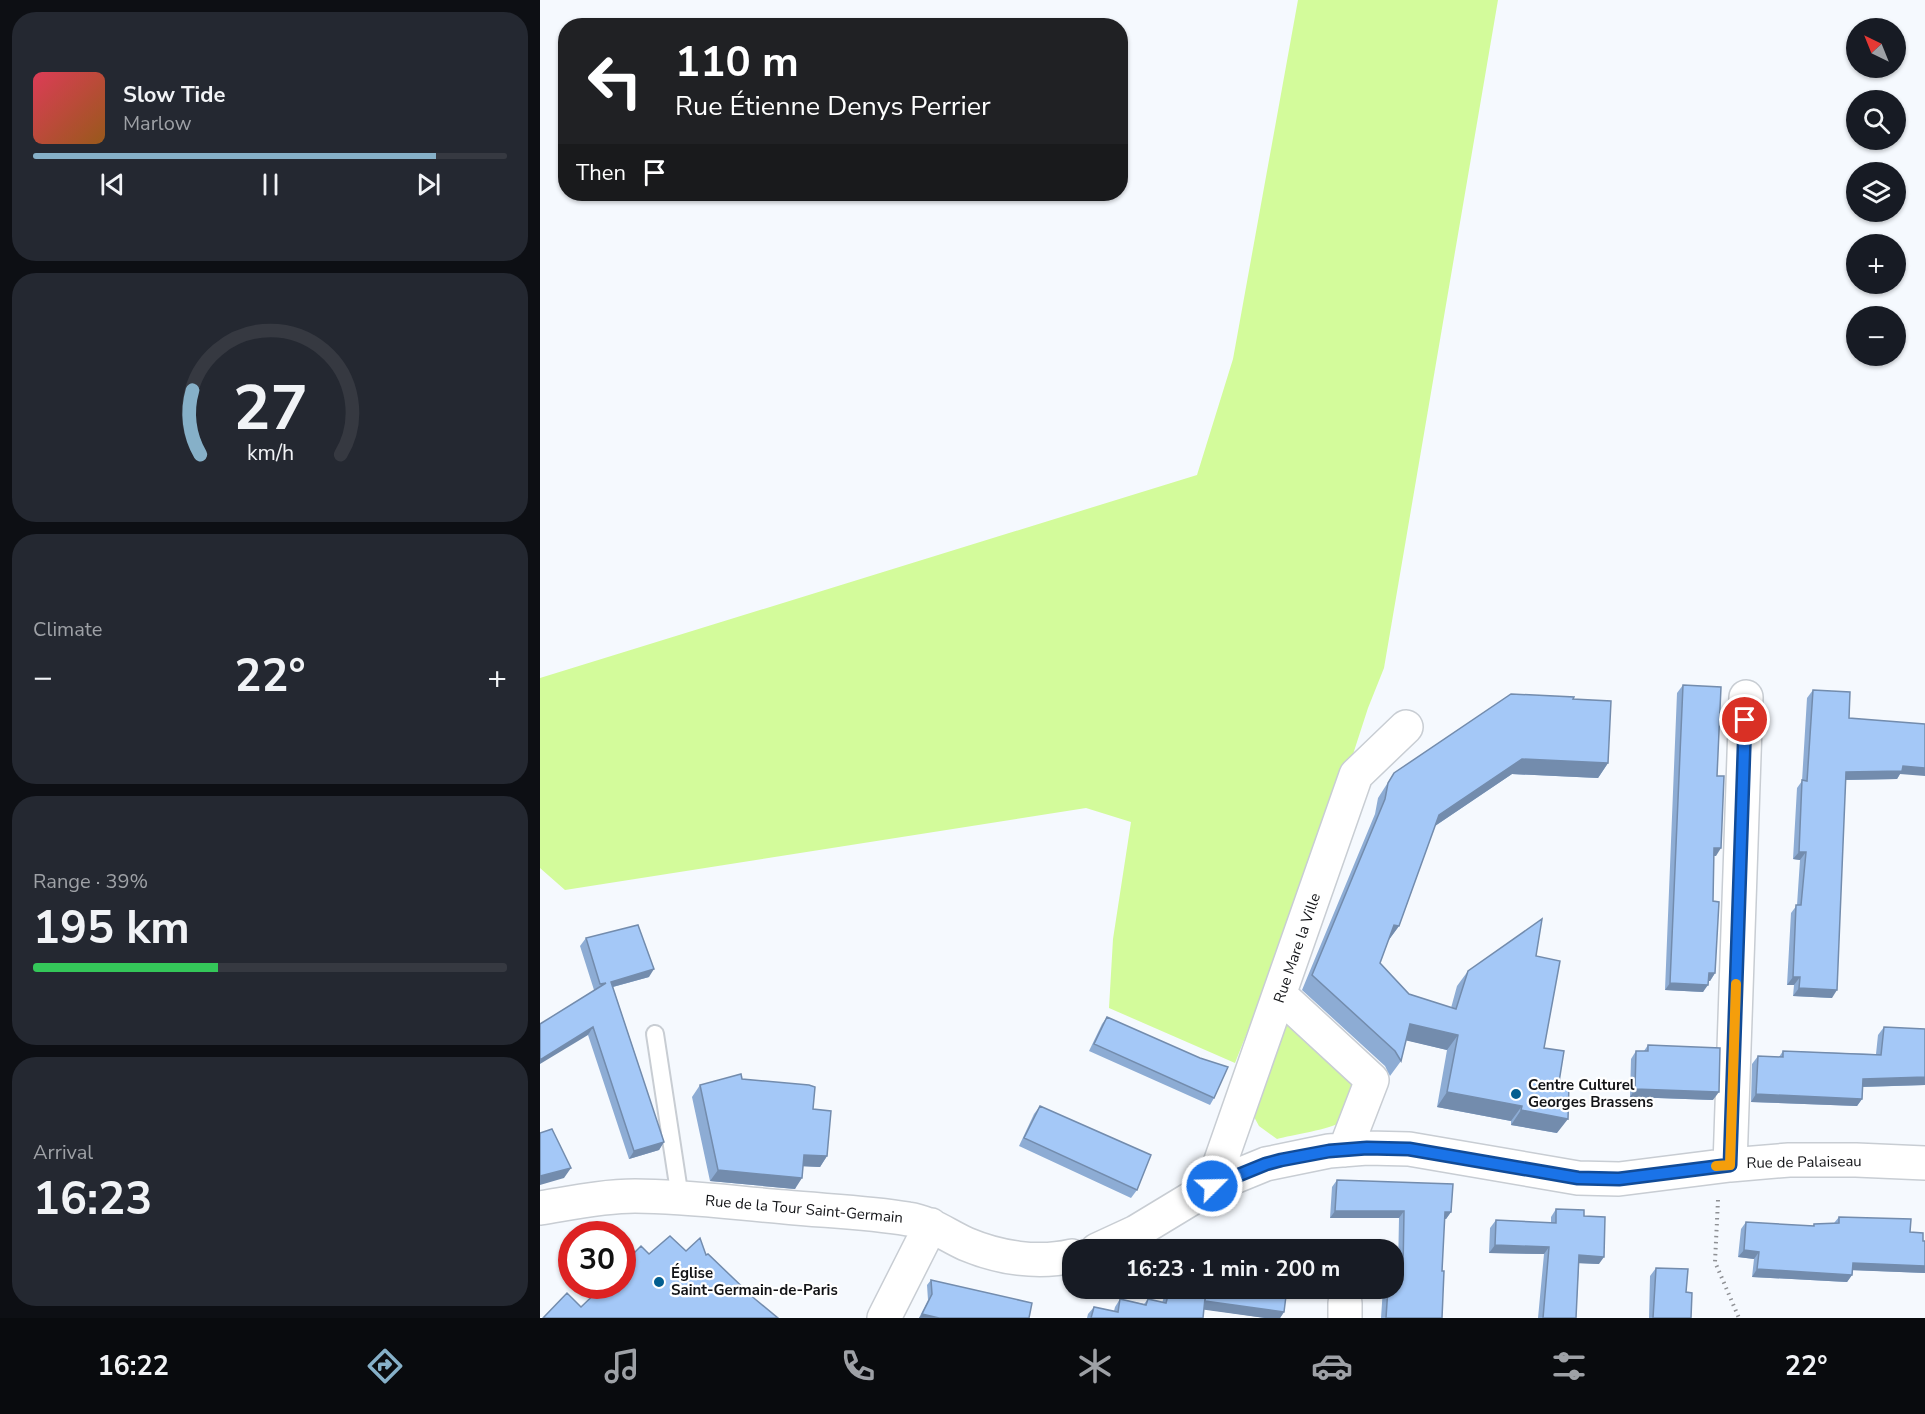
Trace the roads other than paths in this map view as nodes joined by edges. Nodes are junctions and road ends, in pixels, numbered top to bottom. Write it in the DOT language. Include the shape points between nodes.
graph roads {
  1 [pos="1746,697"];
  2 [pos="1406,727"];
  3 [pos="1280,995"];
  4 [pos="655,1034"];
  5 [pos="1345,1150"];
  6 [pos="1925,1163"];
  7 [pos="1716,1166"];
  8 [pos="1212,1186"];
  9 [pos="680,1198"];
  10 [pos="540,1208"];
  11 [pos="931,1225"];
  12 [pos="1121,1239"];
  13 [pos="1062,1258"];
  14 [pos="884,1318"];
  1 -- 7 [label="street"];
  2 -- 3 [label="street, Rue Mare la Ville" via="1356,775"];
  3 -- 5 [label="street" via="1372,1080"];
  3 -- 8 [label="street, Rue Mare la Ville"];
  4 -- 9 [label="lane"];
  5 -- 7 [label="street, Rue de Palaiseau" via="1409,1149 1578,1178 1619,1179"];
  5 -- 8 [label="street, Rue de Palaiseau" via="1266,1164"];
  6 -- 7 [label="street, Rue de Palaiseau" via="1800,1160"];
  8 -- 12 [label="street, Rue de Palaiseau"];
  9 -- 10 [label="street, Rue de la Tour Saint-Germain" via="634,1196"];
  9 -- 11 [label="street, Rue de la Tour Saint-Germain" via="887,1216"];
  11 -- 13 [label="street" via="966,1244 999,1255 1029,1260"];
  11 -- 14 [label="street"];
}
